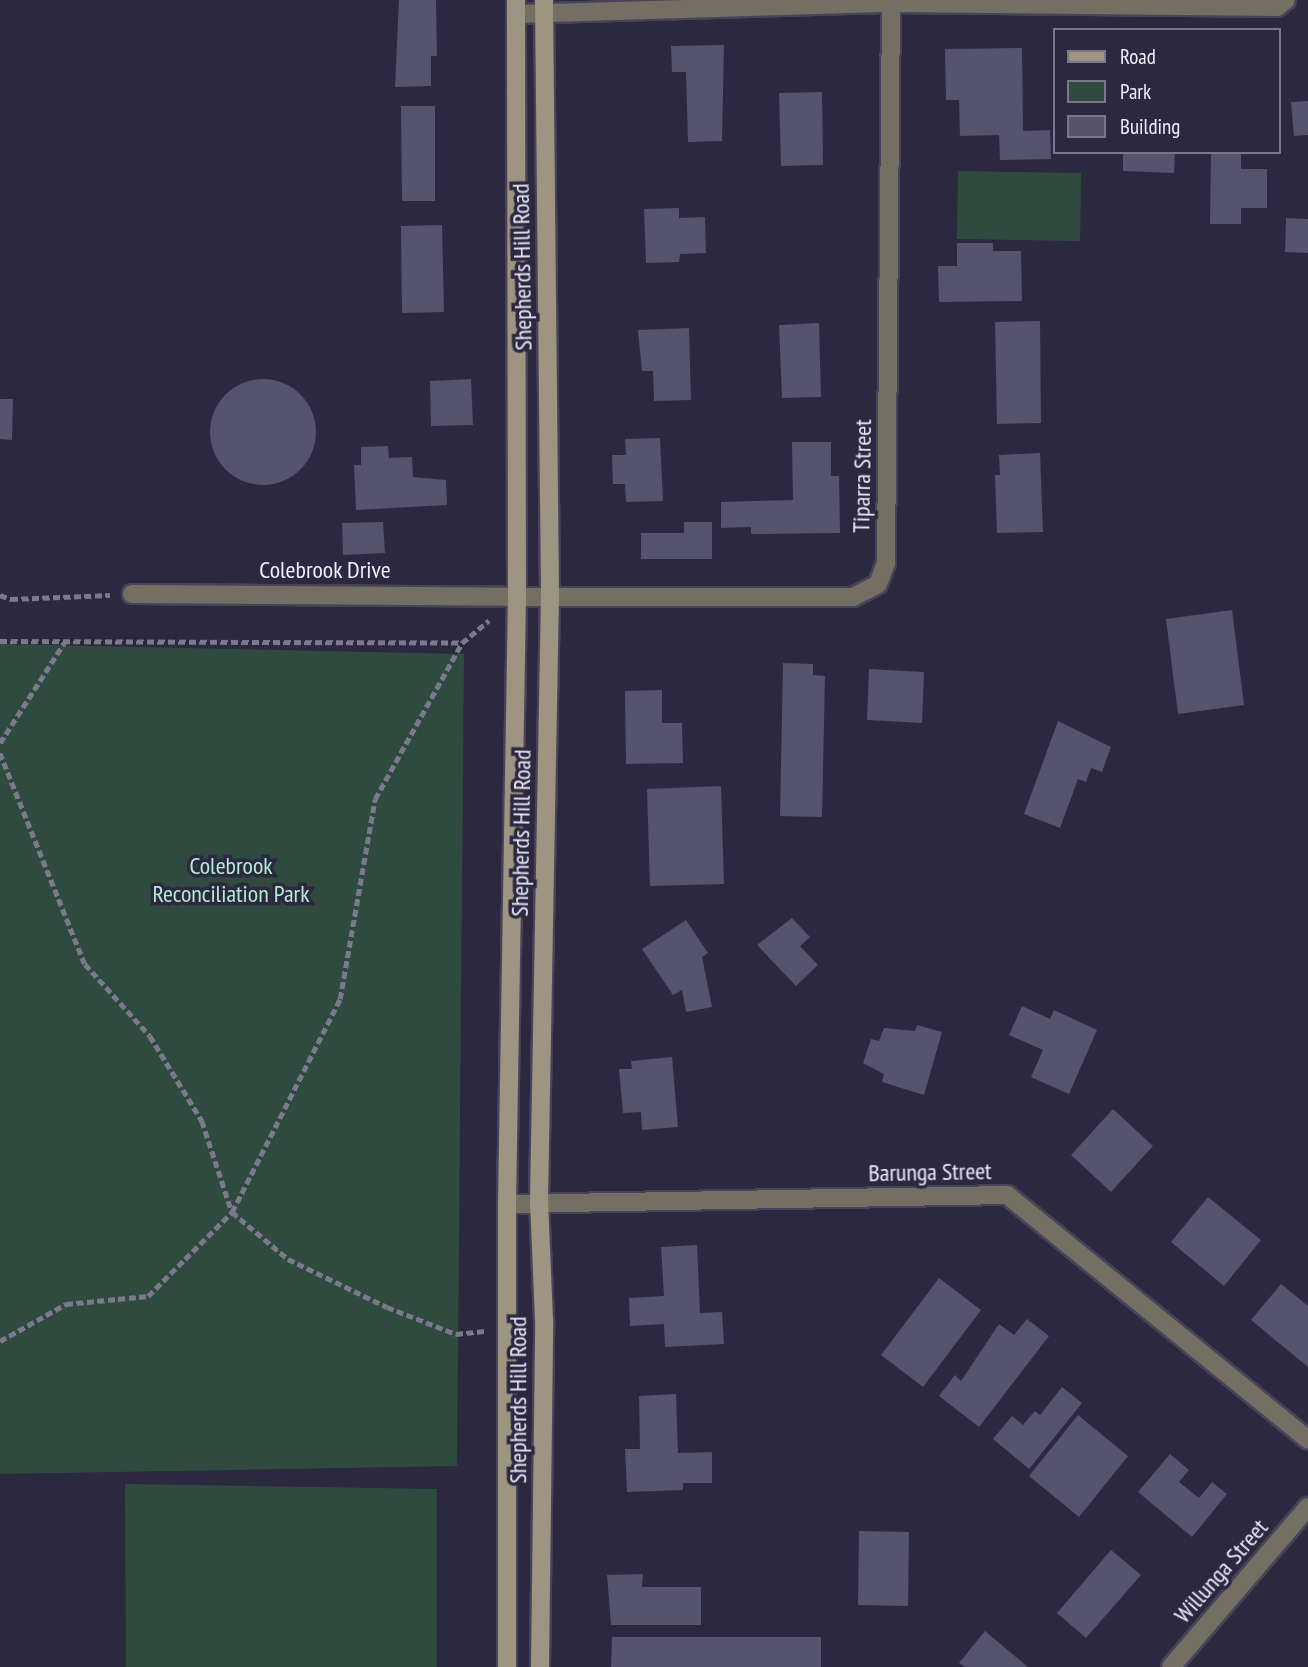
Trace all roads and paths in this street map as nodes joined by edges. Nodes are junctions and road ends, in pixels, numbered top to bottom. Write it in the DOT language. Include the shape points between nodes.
graph roads {
  1 [pos="1286,0"];
  2 [pos="891,3"];
  3 [pos="516,7"];
  4 [pos="544,7"];
  5 [pos="132,594"];
  6 [pos="550,594"];
  7 [pos="0,595"];
  8 [pos="517,597"];
  9 [pos="0,641"];
  10 [pos="64,643"];
  11 [pos="461,643"];
  12 [pos="0,743"];
  13 [pos="0,753"];
  14 [pos="539,1200"];
  15 [pos="508,1203"];
  16 [pos="232,1212"];
  17 [pos="509,1327"];
  18 [pos="0,1341"];
  19 [pos="1308,1440"];
  20 [pos="1308,1507"];
  21 [pos="507,1667"];
  22 [pos="540,1667"];
  23 [pos="1171,1667"];
  1 -- 2 [label="street" via="1278,7"];
  2 -- 4 [label="street"];
  2 -- 6 [label="street, Tiparra Street" via="886,563 878,584 853,597"];
  3 -- 4 [label="street"];
  3 -- 8 [label="main road, Shepherds Hill Road"];
  4 -- 6 [label="main road, Shepherds Hill Road"];
  5 -- 7 [label="path" via="11,599"];
  5 -- 8 [label="street, Colebrook Drive"];
  6 -- 8 [label="street, Tiparra Street"];
  6 -- 14 [label="main road, Shepherds Hill Road"];
  8 -- 11 [label="path"];
  8 -- 15 [label="main road, Shepherds Hill Road"];
  9 -- 10 [label="path"];
  10 -- 11 [label="path"];
  10 -- 12 [label="path"];
  11 -- 16 [label="path" via="375,799 340,999"];
  13 -- 16 [label="path" via="85,964 150,1036 202,1121"];
  14 -- 15 [label="street, Barunga Street"];
  14 -- 19 [label="street, Barunga Street" via="1007,1195"];
  14 -- 22 [label="main road, Shepherds Hill Road" via="544,1320"];
  15 -- 17 [label="main road, Shepherds Hill Road"];
  16 -- 17 [label="path" via="288,1259 387,1307 456,1334"];
  16 -- 18 [label="path" via="148,1296 66,1304"];
  17 -- 21 [label="main road, Shepherds Hill Road"];
  20 -- 23 [label="street, Willunga Street"];
}
